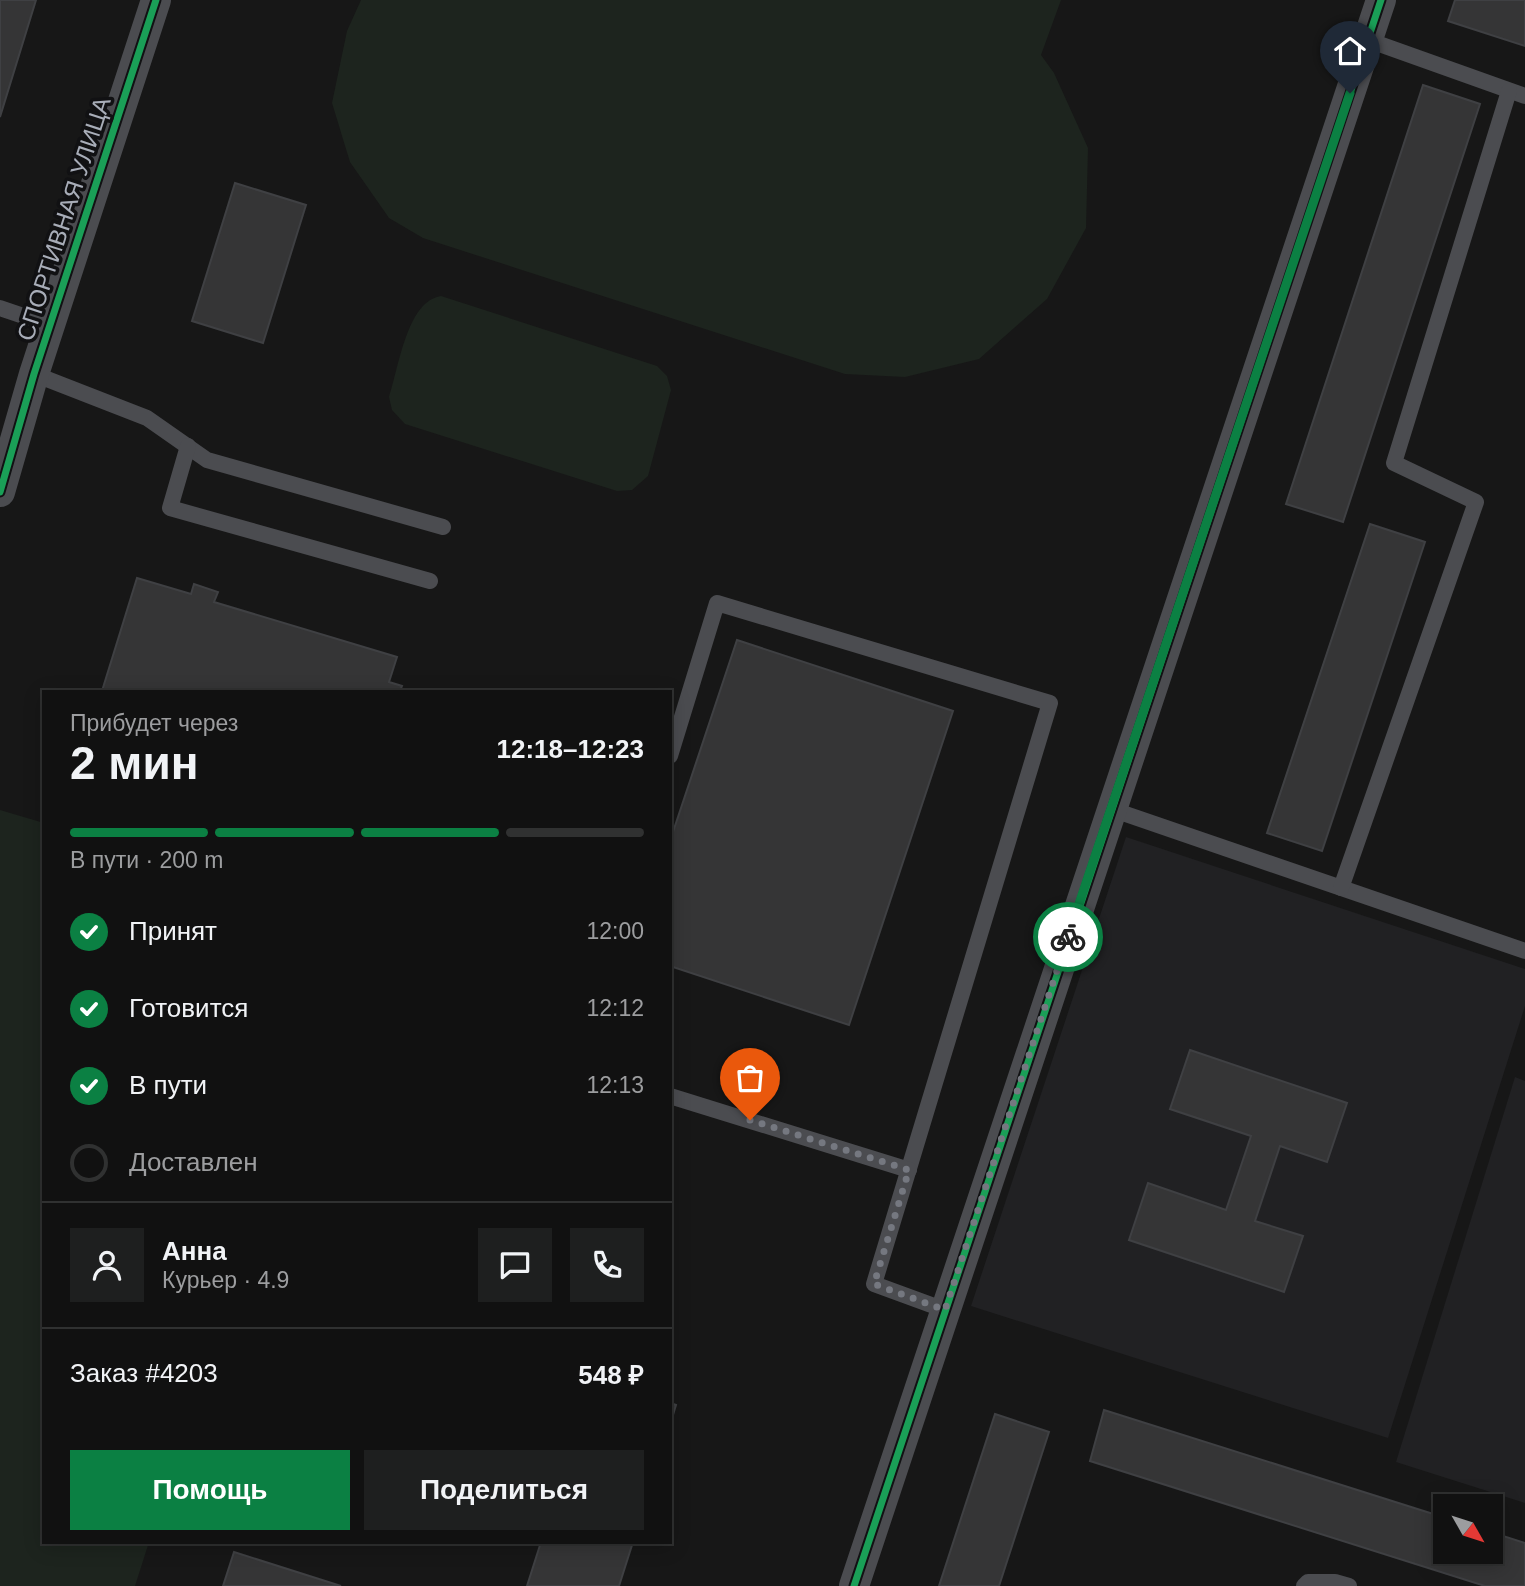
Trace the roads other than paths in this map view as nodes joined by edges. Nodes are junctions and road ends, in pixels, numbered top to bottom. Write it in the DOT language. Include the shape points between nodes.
graph roads {
  1 [pos="156,0"];
  2 [pos="1381,0"];
  3 [pos="1368,40"];
  4 [pos="1517,94"];
  5 [pos="0,308"];
  6 [pos="50,325"];
  7 [pos="34,374"];
  8 [pos="188,446"];
  9 [pos="0,492"];
  10 [pos="443,527"];
  11 [pos="430,581"];
  12 [pos="672,749"];
  13 [pos="1111,809"];
  14 [pos="1341,888"];
  15 [pos="1525,951"];
  16 [pos="672,1097"];
  17 [pos="909,1170"];
  18 [pos="945,1310"];
  19 [pos="854,1586"];
  20 [pos="1304,1586"];
  21 [pos="1349,1586"];
  1 -- 6 [label="street, СПОРТИВНАЯ УЛИЦА"];
  2 -- 3 [label="street"];
  3 -- 4 [label="lane"];
  3 -- 13 [label="street"];
  4 -- 14 [label="lane" via="1394,463 1476,502"];
  5 -- 6 [label="lane"];
  6 -- 7 [label="street, СПОРТИВНАЯ УЛИЦА"];
  7 -- 8 [label="lane" via="147,418"];
  7 -- 9 [label="street, СПОРТИВНАЯ УЛИЦА"];
  8 -- 10 [label="lane" via="207,460"];
  8 -- 11 [label="lane" via="170,508"];
  12 -- 17 [label="lane" via="717,603 1050,703"];
  13 -- 14 [label="lane"];
  13 -- 18 [label="street"];
  14 -- 15 [label="lane"];
  16 -- 17 [label="lane"];
  17 -- 18 [label="lane" via="874,1284"];
  18 -- 19 [label="street"];
  20 -- 21 [label="lane" via="1308,1582"];
}
